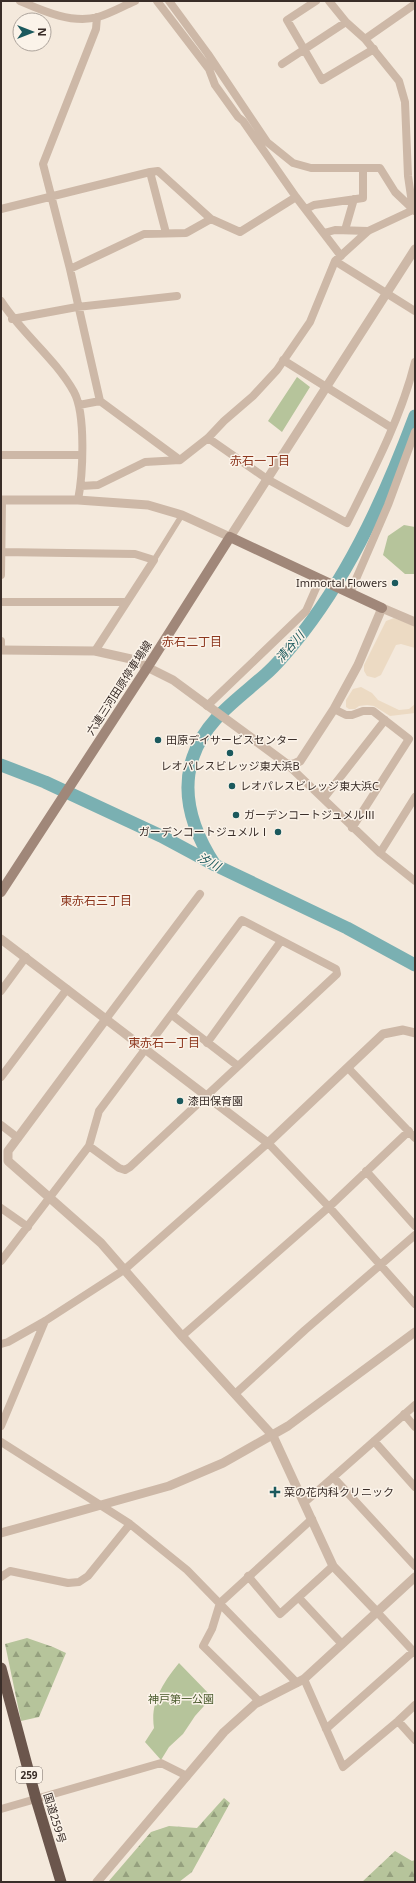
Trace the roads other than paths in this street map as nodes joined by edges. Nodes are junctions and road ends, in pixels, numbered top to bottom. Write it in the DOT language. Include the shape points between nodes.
graph roads {
  1 [pos="20,1"];
  2 [pos="135,1"];
  3 [pos="157,1"];
  4 [pos="169,1"];
  5 [pos="316,1"];
  6 [pos="329,1"];
  7 [pos="415,4"];
  8 [pos="97,17"];
  9 [pos="346,22"];
  10 [pos="365,38"];
  11 [pos="374,49"];
  12 [pos="304,50"];
  13 [pos="282,64"];
  14 [pos="363,168"];
  15 [pos="150,172"];
  16 [pos="51,196"];
  17 [pos="296,197"];
  18 [pos="354,199"];
  19 [pos="1,209"];
  20 [pos="306,209"];
  21 [pos="414,210"];
  22 [pos="211,219"];
  23 [pos="346,230"];
  24 [pos="368,231"];
  25 [pos="166,233"];
  26 [pos="324,233"];
  27 [pos="415,249"];
  28 [pos="338,259"];
  29 [pos="70,269"];
  30 [pos="386,294"];
  31 [pos="177,296"];
  32 [pos="1,301"];
  33 [pos="77,307"];
  34 [pos="415,311"];
  35 [pos="12,319"];
  36 [pos="284,360"];
  37 [pos="415,362"];
  38 [pos="326,387"];
  39 [pos="100,401"];
  40 [pos="79,405"];
  41 [pos="392,428"];
  42 [pos="415,432"];
  43 [pos="208,438"];
  44 [pos="1,455"];
  45 [pos="82,455"];
  46 [pos="180,460"];
  47 [pos="268,479"];
  48 [pos="81,486"];
  49 [pos="2,500"];
  50 [pos="78,500"];
  51 [pos="182,515"];
  52 [pos="230,537"];
  53 [pos="2,552"];
  54 [pos="154,560"];
  55 [pos="1,575"];
  56 [pos="322,580"];
  57 [pos="348,592"];
  58 [pos="1,602"];
  59 [pos="126,602"];
  60 [pos="382,608"];
  61 [pos="415,622"];
  62 [pos="1,641"];
  63 [pos="1,650"];
  64 [pos="95,651"];
  65 [pos="147,668"];
  66 [pos="207,706"];
  67 [pos="334,709"];
  68 [pos="385,720"];
  69 [pos="412,740"];
  70 [pos="287,764"];
  71 [pos="415,797"];
  72 [pos="324,798"];
  73 [pos="352,828"];
  74 [pos="380,853"];
  75 [pos="415,881"];
  76 [pos="1,892"];
  77 [pos="200,894"];
  78 [pos="1,939"];
  79 [pos="281,940"];
  80 [pos="26,957"];
  81 [pos="67,989"];
  82 [pos="1,991"];
  83 [pos="172,1015"];
  84 [pos="106,1020"];
  85 [pos="415,1033"];
  86 [pos="207,1042"];
  87 [pos="146,1050"];
  88 [pos="238,1066"];
  89 [pos="348,1068"];
  90 [pos="1,1078"];
  91 [pos="205,1096"];
  92 [pos="1,1125"];
  93 [pos="409,1131"];
  94 [pos="18,1138"];
  95 [pos="415,1138"];
  96 [pos="268,1143"];
  97 [pos="89,1146"];
  98 [pos="366,1171"];
  99 [pos="50,1198"];
  100 [pos="329,1207"];
  101 [pos="1,1208"];
  102 [pos="415,1226"];
  103 [pos="28,1227"];
  104 [pos="415,1235"];
  105 [pos="1,1261"];
  106 [pos="381,1265"];
  107 [pos="124,1270"];
  108 [pos="415,1304"];
  109 [pos="45,1321"];
  110 [pos="415,1332"];
  111 [pos="182,1336"];
  112 [pos="1,1344"];
  113 [pos="235,1394"];
  114 [pos="415,1405"];
  115 [pos="404,1414"];
  116 [pos="1,1426"];
  117 [pos="415,1427"];
  118 [pos="273,1436"];
  119 [pos="374,1441"];
  120 [pos="1,1442"];
  121 [pos="333,1478"];
  122 [pos="415,1487"];
  123 [pos="305,1502"];
  124 [pos="102,1505"];
  125 [pos="312,1519"];
  126 [pos="130,1524"];
  127 [pos="1,1533"];
  128 [pos="333,1566"];
  129 [pos="415,1566"];
  130 [pos="248,1576"];
  131 [pos="1,1577"];
  132 [pos="415,1577"];
  133 [pos="299,1598"];
  134 [pos="220,1603"];
  135 [pos="377,1612"];
  136 [pos="342,1644"];
  137 [pos="414,1651"];
  138 [pos="1,1668"];
  139 [pos="300,1681"];
  140 [pos="260,1702"];
  141 [pos="415,1705"];
  142 [pos="398,1722"];
  143 [pos="326,1729"];
  144 [pos="415,1740"];
  145 [pos="187,1776"];
  146 [pos="36,1798"];
  147 [pos="1,1809"];
  148 [pos="61,1882"];
  149 [pos="97,1882"];
  1 -- 8 [label="street" via="41,10 72,18"];
  2 -- 8 [label="street"];
  3 -- 17 [label="street" via="209,70 215,85 238,117 244,120"];
  4 -- 14 [label="street" via="268,142 293,163 311,168"];
  5 -- 12 [label="street" via="287,20"];
  6 -- 9 [label="street"];
  7 -- 10 [label="street"];
  8 -- 16 [label="street" via="96,29 43,164"];
  9 -- 10 [label="street"];
  9 -- 12 [label="street"];
  10 -- 11 [label="street"];
  11 -- 12 [label="street" via="322,80"];
  11 -- 21 [label="street" via="399,81 405,102 408,176"];
  12 -- 13 [label="street"];
  14 -- 18 [label="street" via="363,198"];
  14 -- 21 [label="street" via="380,168 394,192"];
  15 -- 16 [label="street"];
  15 -- 22 [label="street" via="158,171"];
  15 -- 25 [label="street"];
  16 -- 19 [label="street"];
  16 -- 29 [label="street"];
  17 -- 20 [label="street"];
  17 -- 22 [label="street" via="240,232"];
  18 -- 20 [label="street" via="314,205"];
  18 -- 23 [label="street"];
  20 -- 26 [label="street"];
  21 -- 24 [label="street"];
  22 -- 25 [label="street" via="186,233"];
  23 -- 24 [label="street"];
  23 -- 26 [label="street"];
  24 -- 28 [label="street"];
  25 -- 29 [label="street" via="144,234"];
  26 -- 28 [label="street"];
  27 -- 30 [label="street"];
  28 -- 30 [label="street"];
  28 -- 36 [label="street" via="310,322"];
  29 -- 33 [label="street"];
  30 -- 34 [label="street"];
  30 -- 38 [label="street"];
  31 -- 33 [label="street"];
  32 -- 35 [label="street"];
  33 -- 35 [label="street"];
  33 -- 39 [label="street"];
  35 -- 40 [label="street" via="60,372 74,392"];
  36 -- 38 [label="street"];
  36 -- 43 [label="street" via="253,396"];
  37 -- 41 [label="street"];
  38 -- 41 [label="street"];
  38 -- 47 [label="street"];
  39 -- 40 [label="street"];
  39 -- 46 [label="street"];
  40 -- 45 [label="street"];
  41 -- 47 [label="street" via="347,523"];
  42 -- 57 [label="street" via="388,505"];
  43 -- 46 [label="street"];
  43 -- 47 [label="street"];
  44 -- 45 [label="street"];
  45 -- 48 [label="street"];
  46 -- 48 [label="street" via="145,462 98,485"];
  47 -- 52 [label="street"];
  48 -- 50 [label="street"];
  49 -- 50 [label="street"];
  49 -- 53 [label="street"];
  50 -- 51 [label="street" via="148,505"];
  51 -- 52 [label="street"];
  51 -- 54 [label="street"];
  52 -- 56 [label="main road"];
  52 -- 65 [label="main road, 六連三河田原停車場線"];
  53 -- 54 [label="street" via="134,554"];
  53 -- 55 [label="street"];
  54 -- 59 [label="street"];
  56 -- 57 [label="main road"];
  56 -- 66 [label="street" via="306,611"];
  57 -- 60 [label="main road"];
  58 -- 59 [label="street"];
  59 -- 64 [label="street"];
  60 -- 61 [label="street"];
  60 -- 67 [label="street" via="358,665"];
  62 -- 63 [label="street"];
  63 -- 64 [label="street"];
  64 -- 65 [label="street" via="131,659"];
  65 -- 66 [label="street" via="164,674"];
  65 -- 76 [label="main road, 六連三河田原停車場線"];
  66 -- 70 [label="street"];
  67 -- 68 [label="street" via="346,715 368,710"];
  67 -- 70 [label="street" via="300,761"];
  68 -- 69 [label="street"];
  68 -- 72 [label="street"];
  69 -- 73 [label="street"];
  70 -- 72 [label="street"];
  71 -- 74 [label="street"];
  72 -- 73 [label="street"];
  73 -- 74 [label="street"];
  74 -- 75 [label="street"];
  77 -- 84 [label="street"];
  78 -- 80 [label="street"];
  79 -- 83 [label="street" via="242,920"];
  79 -- 86 [label="street"];
  79 -- 88 [label="street" via="336,969 337,974"];
  80 -- 81 [label="street"];
  80 -- 82 [label="street"];
  81 -- 84 [label="street"];
  81 -- 90 [label="street"];
  83 -- 86 [label="street"];
  83 -- 87 [label="street"];
  84 -- 87 [label="street"];
  84 -- 94 [label="street"];
  85 -- 89 [label="street" via="403,1030 383,1034"];
  86 -- 88 [label="street"];
  87 -- 91 [label="street"];
  87 -- 97 [label="street" via="99,1110"];
  88 -- 91 [label="street"];
  89 -- 93 [label="street"];
  89 -- 96 [label="street"];
  91 -- 96 [label="street"];
  91 -- 97 [label="street" via="125,1170"];
  92 -- 94 [label="street"];
  93 -- 95 [label="street"];
  93 -- 98 [label="street"];
  94 -- 99 [label="street" via="8,1151 8,1161"];
  96 -- 100 [label="street"];
  96 -- 107 [label="street"];
  97 -- 99 [label="street"];
  98 -- 100 [label="street"];
  98 -- 102 [label="street"];
  99 -- 103 [label="street"];
  99 -- 107 [label="street" via="101,1243"];
  100 -- 106 [label="street"];
  100 -- 111 [label="street"];
  101 -- 103 [label="street"];
  103 -- 105 [label="street"];
  104 -- 106 [label="street"];
  106 -- 108 [label="street"];
  106 -- 113 [label="street"];
  107 -- 109 [label="street"];
  107 -- 111 [label="street"];
  109 -- 112 [label="street"];
  109 -- 116 [label="street"];
  110 -- 118 [label="street"];
  111 -- 113 [label="street"];
  113 -- 118 [label="street"];
  114 -- 115 [label="street"];
  115 -- 117 [label="street"];
  115 -- 119 [label="street"];
  118 -- 123 [label="street"];
  118 -- 124 [label="street" via="223,1463 169,1486"];
  119 -- 121 [label="street"];
  119 -- 122 [label="street"];
  120 -- 124 [label="street"];
  121 -- 123 [label="street"];
  121 -- 129 [label="street"];
  123 -- 125 [label="street"];
  124 -- 126 [label="street"];
  124 -- 127 [label="street"];
  125 -- 128 [label="street"];
  125 -- 130 [label="street"];
  126 -- 131 [label="street" via="88,1576 79,1582 68,1583 10,1571"];
  126 -- 134 [label="street" via="187,1570"];
  128 -- 133 [label="street"];
  128 -- 135 [label="street"];
  130 -- 133 [label="street" via="280,1614"];
  130 -- 134 [label="street"];
  132 -- 135 [label="street"];
  133 -- 136 [label="street"];
  134 -- 139 [label="street"];
  134 -- 140 [label="street" via="212,1629 203,1646"];
  135 -- 136 [label="street"];
  135 -- 137 [label="street"];
  136 -- 139 [label="street"];
  137 -- 143 [label="street"];
  138 -- 146 [label="highway, 国道259号 / 259"];
  139 -- 140 [label="street"];
  139 -- 143 [label="street"];
  140 -- 145 [label="street" via="224,1732"];
  141 -- 142 [label="street"];
  142 -- 143 [label="street" via="343,1767"];
  142 -- 144 [label="street"];
  145 -- 146 [label="street" via="161,1763"];
  145 -- 149 [label="street"];
  146 -- 147 [label="street"];
  146 -- 148 [label="highway, 国道259号 / 259"];
}
